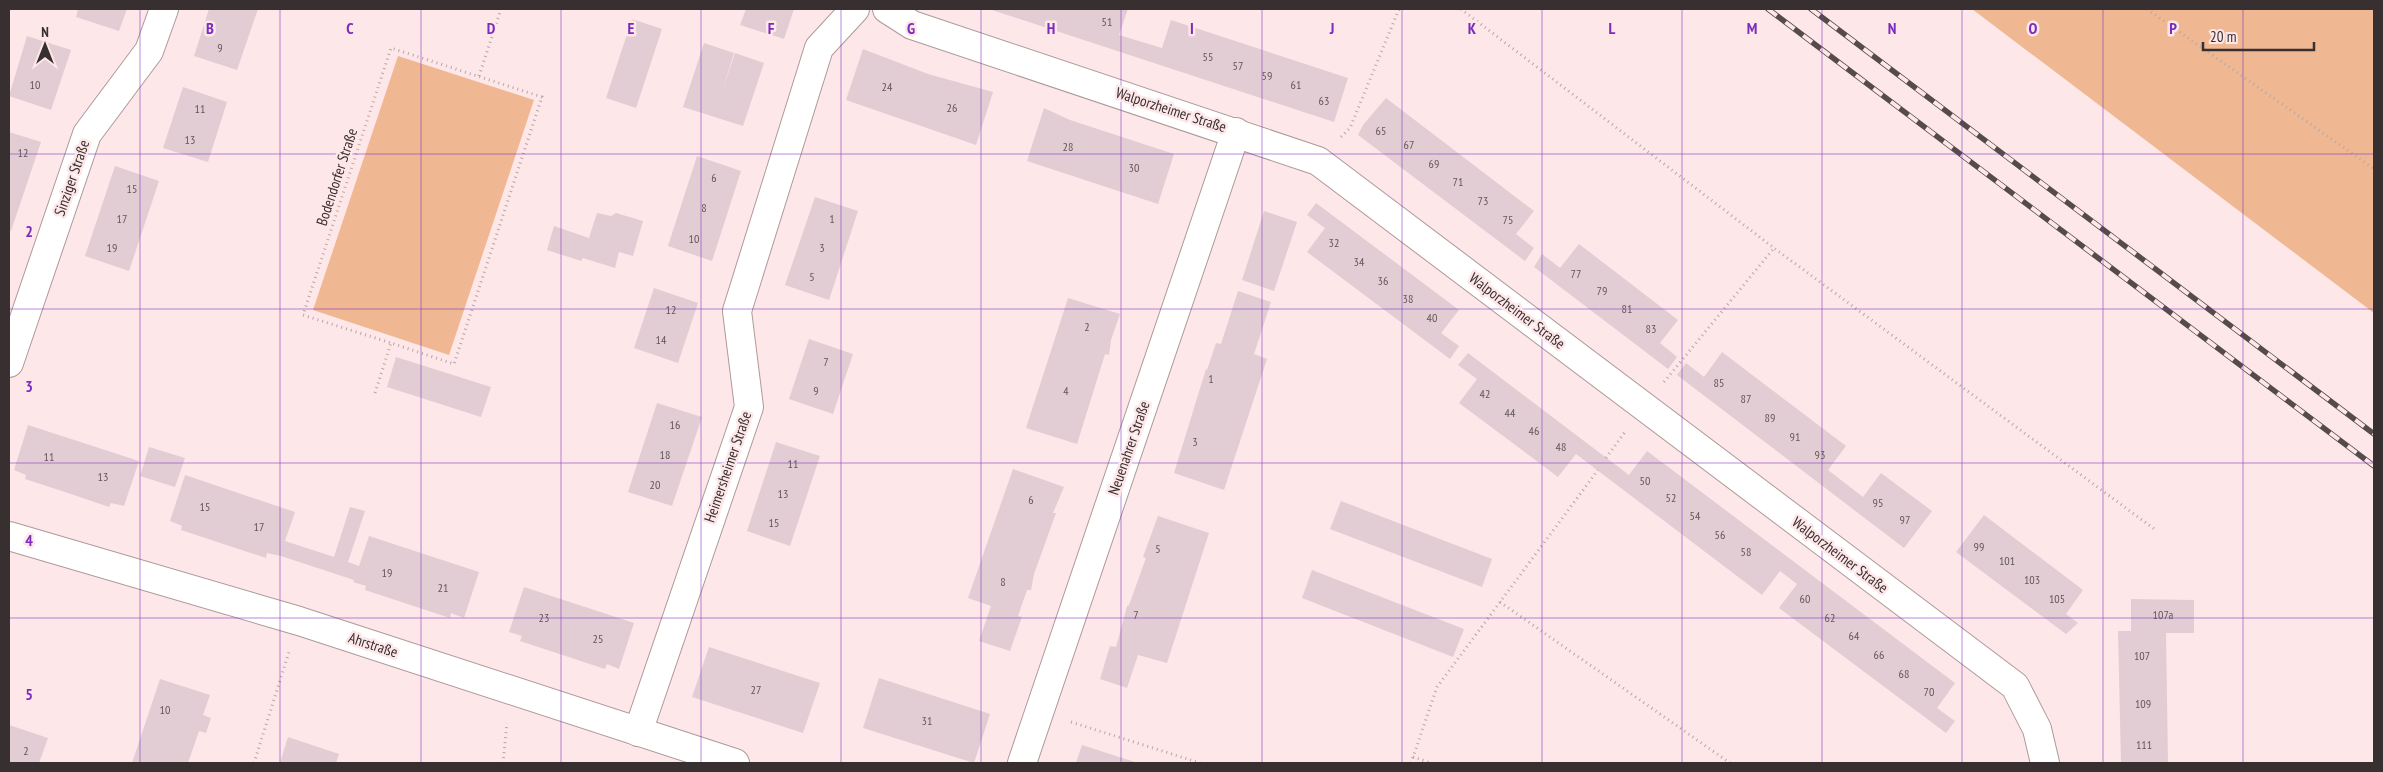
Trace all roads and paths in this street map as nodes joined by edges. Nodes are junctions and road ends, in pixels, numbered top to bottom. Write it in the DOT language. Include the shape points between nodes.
graph roads {
  1 [pos="164,9"];
  2 [pos="501,9"];
  3 [pos="855,9"];
  4 [pos="887,9"];
  5 [pos="1399,9"];
  6 [pos="1461,9"];
  7 [pos="2147,9"];
  8 [pos="480,76"];
  9 [pos="1236,132"];
  10 [pos="1318,161"];
  11 [pos="2374,169"];
  12 [pos="1774,248"];
  13 [pos="391,343"];
  14 [pos="9,363"];
  15 [pos="375,393"];
  16 [pos="1644,406"];
  17 [pos="1598,470"];
  18 [pos="2157,531"];
  19 [pos="9,536"];
  20 [pos="1500,602"];
  21 [pos="299,621"];
  22 [pos="511,690"];
  23 [pos="1040,711"];
  24 [pos="638,732"];
  25 [pos="1413,757"];
  26 [pos="254,763"];
  27 [pos="503,763"];
  28 [pos="735,763"];
  29 [pos="1022,763"];
  30 [pos="1200,763"];
  31 [pos="1411,763"];
  32 [pos="1431,763"];
  33 [pos="1730,763"];
  34 [pos="2045,763"];
  1 -- 14 [label="street, Sinziger Straße" via="150,51 87,134"];
  2 -- 8 [label="path"];
  3 -- 24 [label="street, Heimersheimer Straße" via="819,48 737,311 749,406"];
  4 -- 9 [label="street, Walporzheimer Straße" via="912,25"];
  5 -- 10 [label="path" via="1350,128"];
  6 -- 12 [label="path"];
  7 -- 11 [label="path"];
  8 -- 13 [label="path, Bodendorfer Straße" via="542,97 454,364"];
  8 -- 13 [label="path, Bodendorfer Straße" via="391,48 303,315"];
  9 -- 10 [label="street, Walporzheimer Straße"];
  9 -- 23 [label="street, Neuenahrer Straße"];
  10 -- 16 [label="street, Walporzheimer Straße"];
  12 -- 16 [label="path"];
  12 -- 18 [label="path"];
  13 -- 15 [label="path"];
  16 -- 34 [label="street, Walporzheimer Straße" via="2015,686 2037,729"];
  17 -- 20 [label="path"];
  19 -- 21 [label="street, Ahrstraße"];
  20 -- 25 [label="path" via="1437,687"];
  20 -- 33 [label="path"];
  21 -- 22 [label="street, Ahrstraße"];
  21 -- 26 [label="path"];
  22 -- 24 [label="street, Ahrstraße"];
  22 -- 27 [label="path"];
  23 -- 29 [label="street, Neuenahrer Straße"];
  23 -- 30 [label="path"];
  24 -- 28 [label="street, Ahrstraße"];
  25 -- 31 [label="path"];
  25 -- 32 [label="path"];
}
